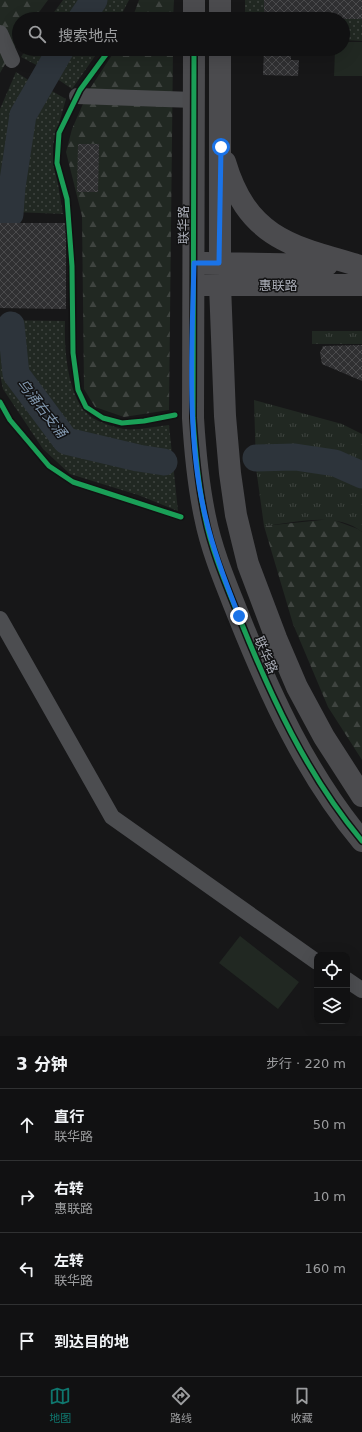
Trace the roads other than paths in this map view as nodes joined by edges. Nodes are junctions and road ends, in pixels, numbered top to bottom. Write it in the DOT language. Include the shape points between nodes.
graph roads {
  1 [pos="194,0"];
  2 [pos="220,0"];
  3 [pos="194,12"];
  4 [pos="220,12"];
  5 [pos="0,33"];
  6 [pos="194,56"];
  7 [pos="220,56"];
  8 [pos="12,60"];
  9 [pos="77,96"];
  10 [pos="194,100"];
  11 [pos="221,147"];
  12 [pos="194,263"];
  13 [pos="219,263"];
  14 [pos="360,272"];
  15 [pos="194,285"];
  16 [pos="220,285"];
  17 [pos="0,619"];
  18 [pos="362,796"];
  19 [pos="362,842"];
  20 [pos="314,960"];
  21 [pos="350,982"];
  22 [pos="362,990"];
  1 -- 3 [label="street"];
  2 -- 4 [label="street"];
  5 -- 8 [label="street"];
  6 -- 10 [label="street, 联华路"];
  7 -- 11 [label="street"];
  9 -- 10 [label="street"];
  10 -- 12 [label="street, 联华路"];
  11 -- 13 [label="street"];
  11 -- 14 [label="street" via="232,184 249,214 262,226 304,250"];
  12 -- 13 [label="street, 惠联路"];
  12 -- 15 [label="street, 联华路"];
  13 -- 14 [label="street, 惠联路"];
  13 -- 16 [label="street"];
  14 -- 16 [label="street, 惠联路"];
  15 -- 16 [label="street, 惠联路"];
  15 -- 19 [label="street, 联华路" via="196,458 205,518 216,558 253,653 282,717 322,787"];
  16 -- 18 [label="street" via="230,473 236,516 248,564 297,687 324,737"];
  17 -- 20 [label="street" via="112,817"];
  21 -- 22 [label="street"];
}
